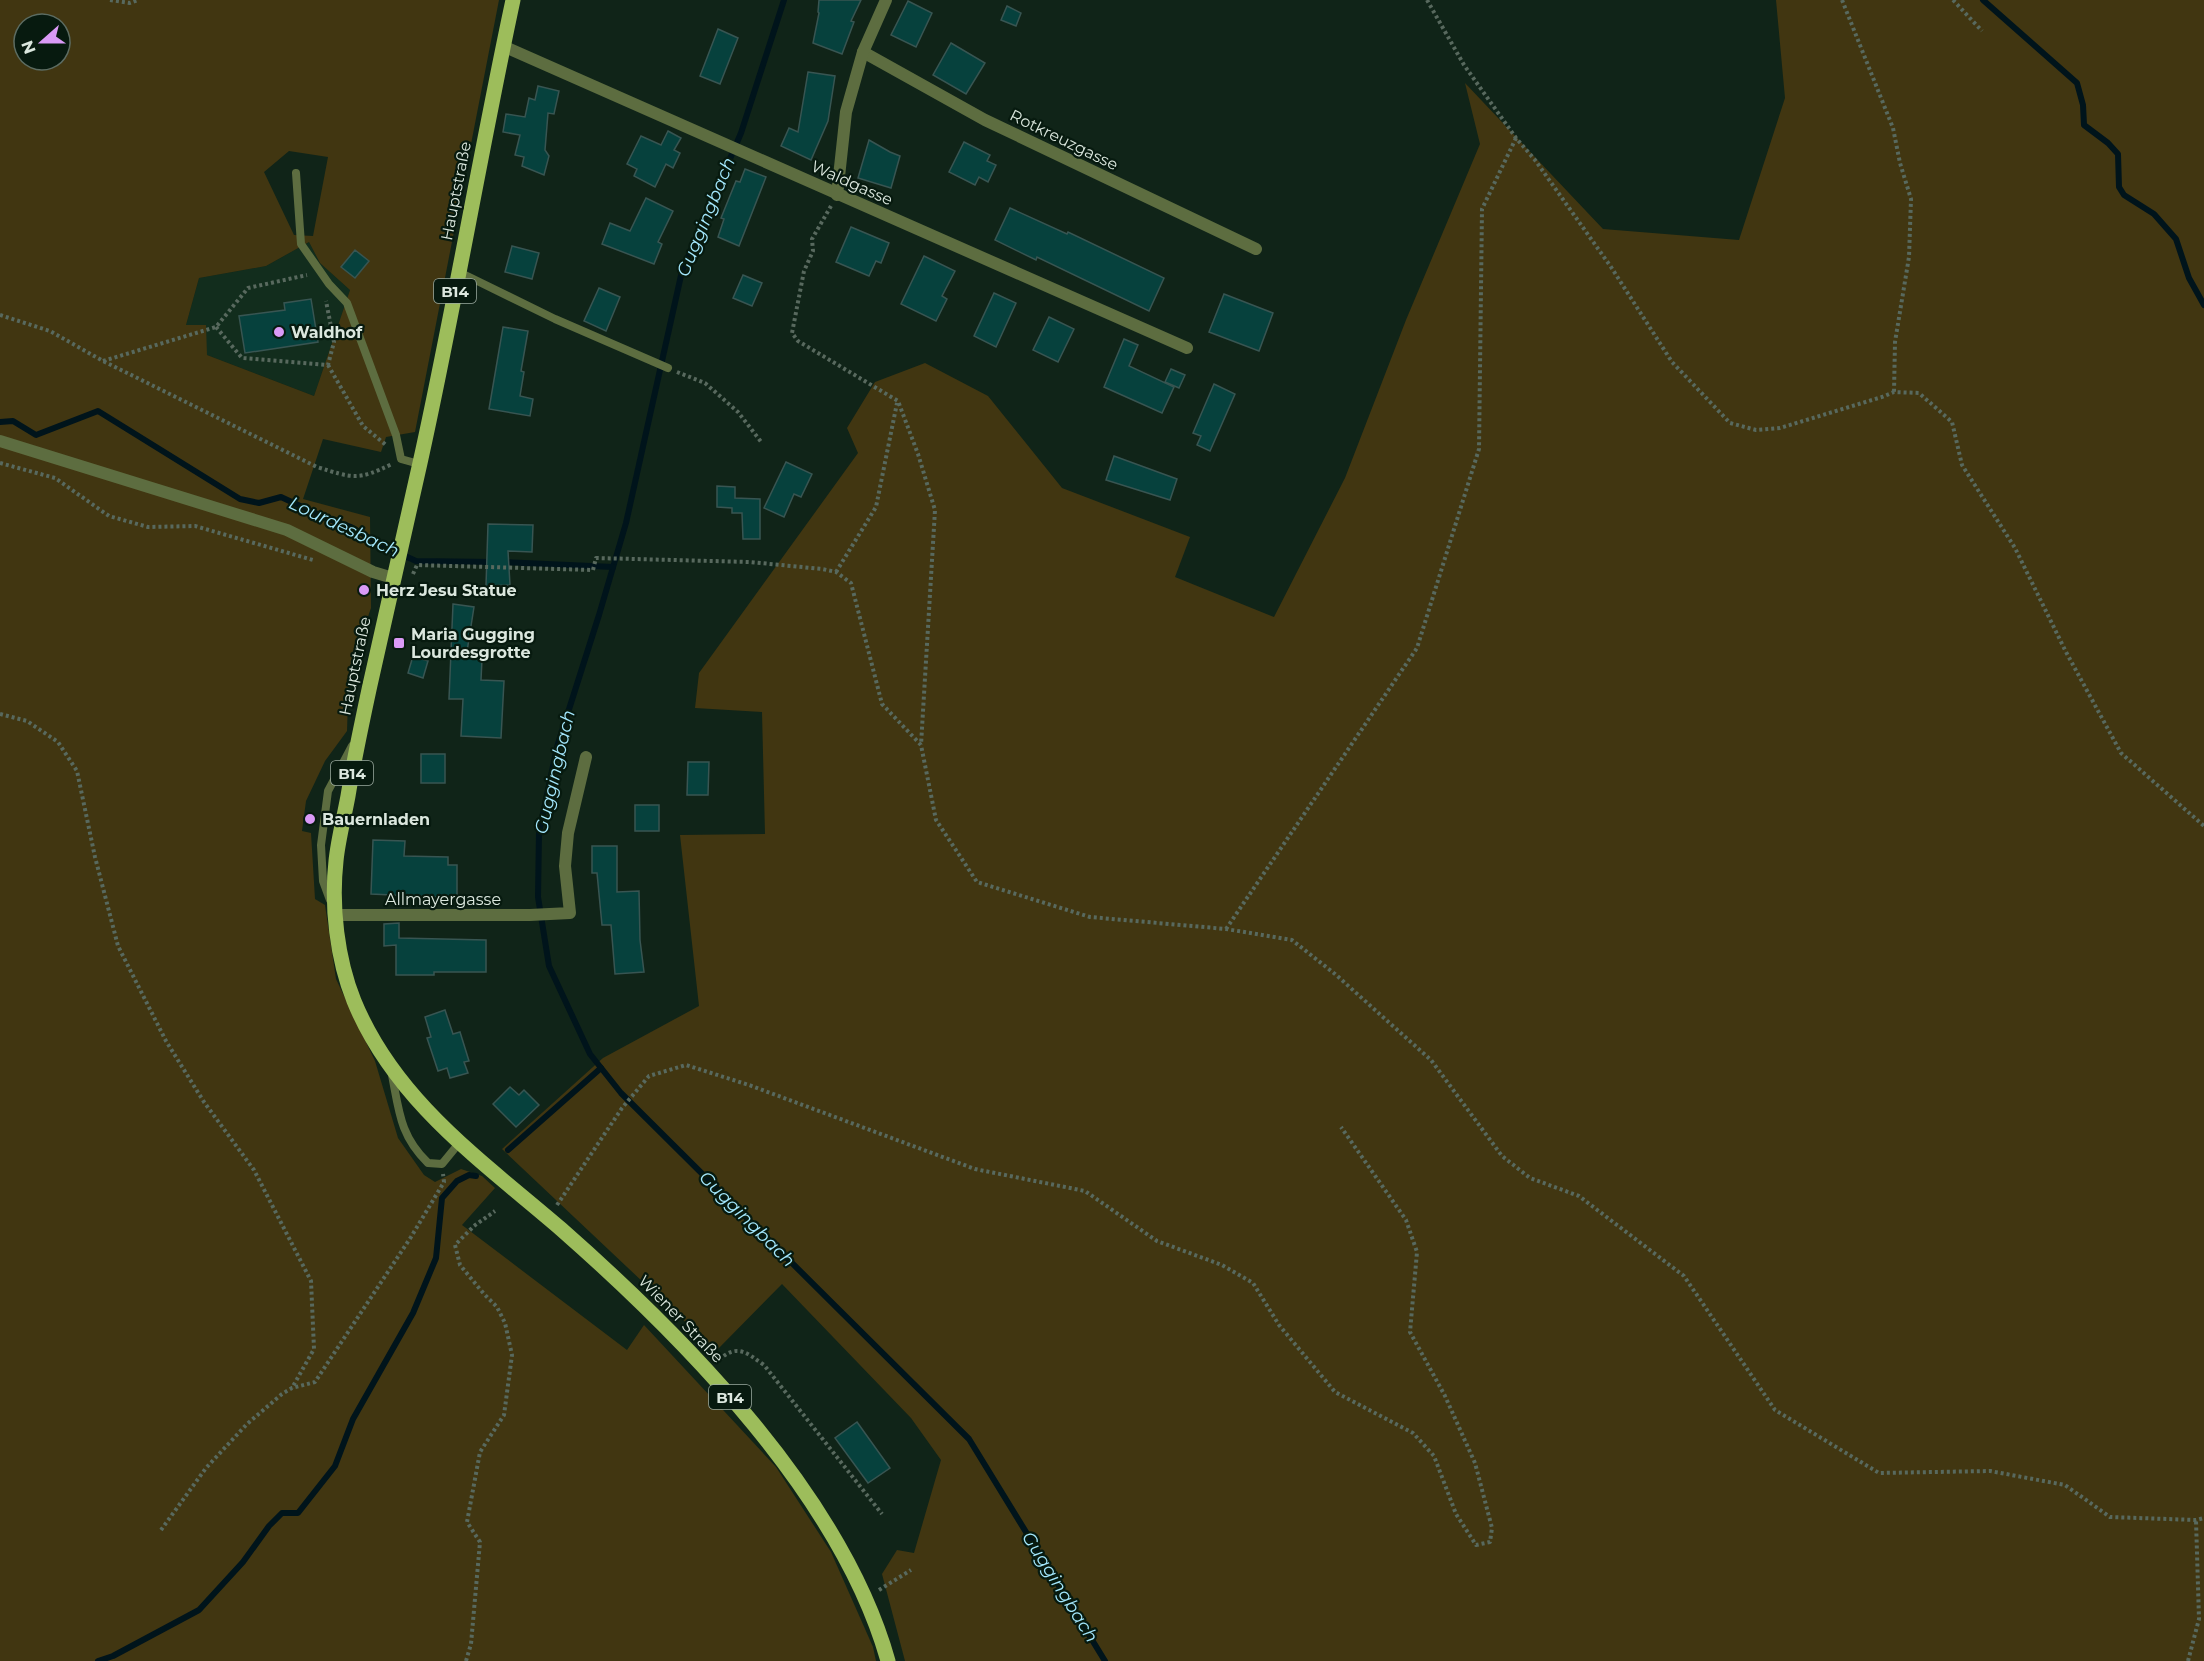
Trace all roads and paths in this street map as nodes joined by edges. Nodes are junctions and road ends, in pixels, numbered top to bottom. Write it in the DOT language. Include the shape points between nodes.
graph roads {
  1 [pos="110,0"];
  2 [pos="138,0"];
  3 [pos="513,0"];
  4 [pos="886,0"];
  5 [pos="1427,0"];
  6 [pos="1842,0"];
  7 [pos="1953,0"];
  8 [pos="1982,31"];
  9 [pos="503,46"];
  10 [pos="863,52"];
  11 [pos="1516,138"];
  12 [pos="296,173"];
  13 [pos="837,195"];
  14 [pos="1256,249"];
  15 [pos="321,272"];
  16 [pos="459,272"];
  17 [pos="0,315"];
  18 [pos="216,327"];
  19 [pos="1187,348"];
  20 [pos="103,362"];
  21 [pos="328,365"];
  22 [pos="668,368"];
  23 [pos="1894,392"];
  24 [pos="898,401"];
  25 [pos="0,441"];
  26 [pos="762,443"];
  27 [pos="401,459"];
  28 [pos="0,463"];
  29 [pos="420,464"];
  30 [pos="321,561"];
  31 [pos="394,571"];
  32 [pos="836,572"];
  33 [pos="0,714"];
  34 [pos="921,745"];
  35 [pos="586,758"];
  36 [pos="2204,826"];
  37 [pos="335,915"];
  38 [pos="1226,929"];
  39 [pos="392,1070"];
  40 [pos="1341,1127"];
  41 [pos="460,1142"];
  42 [pos="442,1164"];
  43 [pos="507,1182"];
  44 [pos="495,1211"];
  45 [pos="548,1218"];
  46 [pos="707,1371"];
  47 [pos="292,1388"];
  48 [pos="882,1514"];
  49 [pos="2204,1518"];
  50 [pos="2196,1520"];
  51 [pos="161,1530"];
  52 [pos="911,1570"];
  53 [pos="864,1594"];
  54 [pos="466,1661"];
  55 [pos="888,1661"];
  56 [pos="2188,1661"];
  1 -- 2 [label="path"];
  3 -- 9 [label="main road, Hauptstraße / B14"];
  4 -- 10 [label="street"];
  5 -- 11 [label="path" via="1464,65"];
  6 -- 23 [label="path" via="1893,128 1911,199 1910,257 1895,342"];
  7 -- 8 [label="path"];
  9 -- 13 [label="street, Waldgasse"];
  9 -- 16 [label="main road, Hauptstraße / B14"];
  10 -- 13 [label="street" via="846,112"];
  10 -- 14 [label="street, Rotkreuzgasse" via="985,120"];
  11 -- 23 [label="path" via="1611,267 1672,362 1730,423 1756,430 1780,428"];
  11 -- 38 [label="path" via="1482,209 1479,449 1417,648"];
  12 -- 15 [label="lane" via="301,244"];
  13 -- 19 [label="street, Waldgasse"];
  13 -- 24 [label="path" via="812,239 813,251 804,271 792,333 798,341"];
  15 -- 18 [label="path" via="248,288"];
  15 -- 21 [label="path" via="334,342"];
  15 -- 27 [label="lane" via="347,303 396,435"];
  16 -- 22 [label="lane"];
  16 -- 29 [label="main road, Hauptstraße / B14"];
  17 -- 20 [label="path" via="50,331"];
  18 -- 20 [label="path"];
  18 -- 21 [label="path" via="242,358"];
  20 -- 27 [label="path" via="317,467 351,477 372,474"];
  21 -- 27 [label="path" via="363,426"];
  22 -- 26 [label="path" via="705,383 738,412"];
  23 -- 36 [label="path" via="1919,393 1952,422 1962,465 2015,548 2121,753"];
  24 -- 32 [label="path" via="876,507"];
  24 -- 34 [label="path" via="935,510"];
  25 -- 31 [label="street" via="287,530 373,572"];
  27 -- 29 [label="lane"];
  28 -- 30 [label="path" via="55,478 109,516 148,527 195,526"];
  29 -- 31 [label="main road, Hauptstraße / B14"];
  31 -- 32 [label="path" via="411,579 417,565 593,570 596,558 608,558 750,562"];
  31 -- 37 [label="main road, Hauptstraße / B14" via="336,861"];
  32 -- 34 [label="path" via="851,583 882,704"];
  33 -- 47 [label="path" via="27,721 58,742 77,771 118,946 165,1041 254,1170 311,1281 314,1349"];
  34 -- 38 [label="path" via="936,820 977,882 1090,917"];
  35 -- 37 [label="street, Allmayergasse" via="568,833 565,866 570,913"];
  37 -- 39 [label="main road, Hauptstraße / B14" via="352,996 370,1036"];
  38 -- 50 [label="path" via="1292,939 1431,1060 1502,1156 1530,1178 1579,1196 1684,1276 1775,1410 1879,1473 1989,1471 2065,1485 2109,1517"];
  39 -- 41 [label="main road, Hauptstraße / B14"];
  39 -- 42 [label="lane" via="401,1124 422,1158 428,1163"];
  40 -- 45 [label="path" via="1407,1220 1417,1252 1410,1332 1475,1463 1492,1528 1491,1542 1476,1545 1456,1514 1434,1456 1413,1432 1335,1392 1279,1325 1253,1283 1222,1265 1157,1241 1085,1191 975,1169 748,1084 686,1065 648,1076"];
  41 -- 42 [label="lane"];
  41 -- 43 [label="main road, Hauptstraße / B14"];
  42 -- 47 [label="path" via="444,1182 322,1373 315,1382"];
  43 -- 45 [label="main road, Wiener Straße / B14"];
  44 -- 54 [label="path" via="455,1245 460,1265 497,1306 512,1355 504,1415 480,1452 467,1522 480,1542"];
  45 -- 46 [label="main road, Wiener Straße / B14" via="653,1313"];
  46 -- 48 [label="path" via="725,1354 736,1351 745,1352 764,1365"];
  46 -- 53 [label="main road, Wiener Straße / B14" via="796,1481 830,1531"];
  47 -- 51 [label="path" via="247,1424 206,1468"];
  49 -- 50 [label="path"];
  50 -- 56 [label="path" via="2199,1619"];
  52 -- 53 [label="path" via="882,1589"];
  53 -- 55 [label="main road, Wiener Straße / B14"];
}
